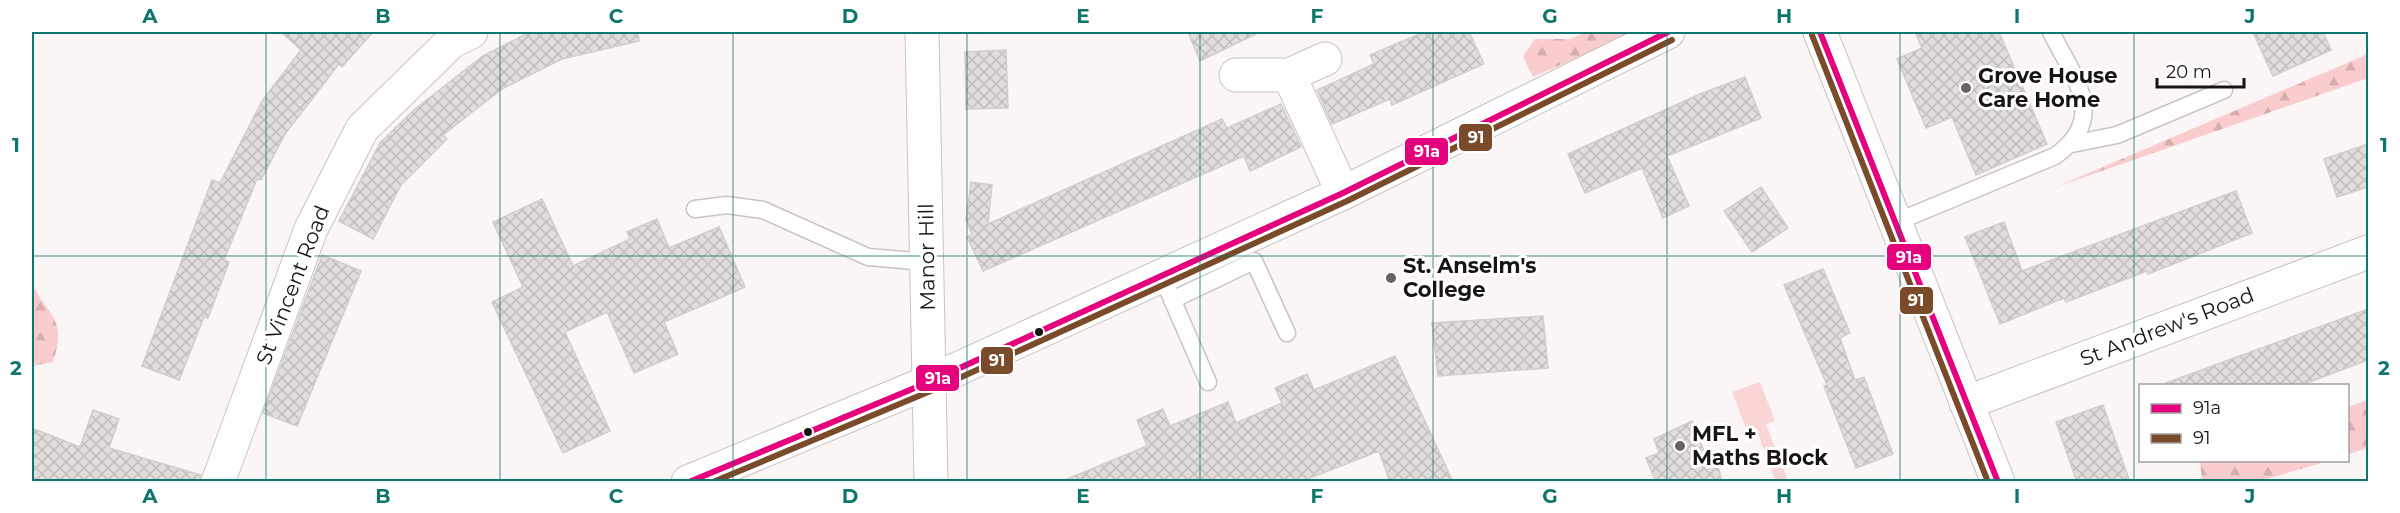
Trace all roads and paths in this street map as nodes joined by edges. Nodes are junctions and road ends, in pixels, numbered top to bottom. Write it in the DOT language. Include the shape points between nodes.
graph roads {
  1 [pos="471,32"];
  2 [pos="922,32"];
  3 [pos="1668,32"];
  4 [pos="1820,32"];
  5 [pos="2051,32"];
  6 [pos="1325,59"];
  7 [pos="1236,75"];
  8 [pos="1288,75"];
  9 [pos="2224,90"];
  10 [pos="2072,144"];
  11 [pos="1343,193"];
  12 [pos="695,209"];
  13 [pos="1894,223"];
  14 [pos="2368,252"];
  15 [pos="927,262"];
  16 [pos="1167,288"];
  17 [pos="1287,333"];
  18 [pos="929,382"];
  19 [pos="1208,382"];
  20 [pos="1966,403"];
  21 [pos="218,482"];
  22 [pos="688,482"];
  23 [pos="931,482"];
  24 [pos="1998,482"];
  1 -- 21 [label="street, St Vincent Road" via="452,41 362,129 311,229"];
  2 -- 15 [label="street, Manor Hill"];
  3 -- 11 [label="street"];
  4 -- 13 [label="street"];
  5 -- 10 [label="lane" via="2085,109 2082,129"];
  6 -- 8 [label="street"];
  7 -- 8 [label="street"];
  8 -- 11 [label="street"];
  9 -- 10 [label="lane" via="2117,135"];
  10 -- 13 [label="lane" via="2055,156"];
  11 -- 16 [label="street"];
  12 -- 15 [label="lane" via="727,205 763,210 868,257"];
  13 -- 20 [label="street"];
  14 -- 20 [label="street, St Andrew's Road"];
  15 -- 18 [label="street, Manor Hill"];
  16 -- 17 [label="lane" via="1254,261"];
  16 -- 18 [label="street"];
  16 -- 19 [label="lane"];
  18 -- 22 [label="street"];
  18 -- 23 [label="street, Manor Hill"];
  20 -- 24 [label="street"];
}
